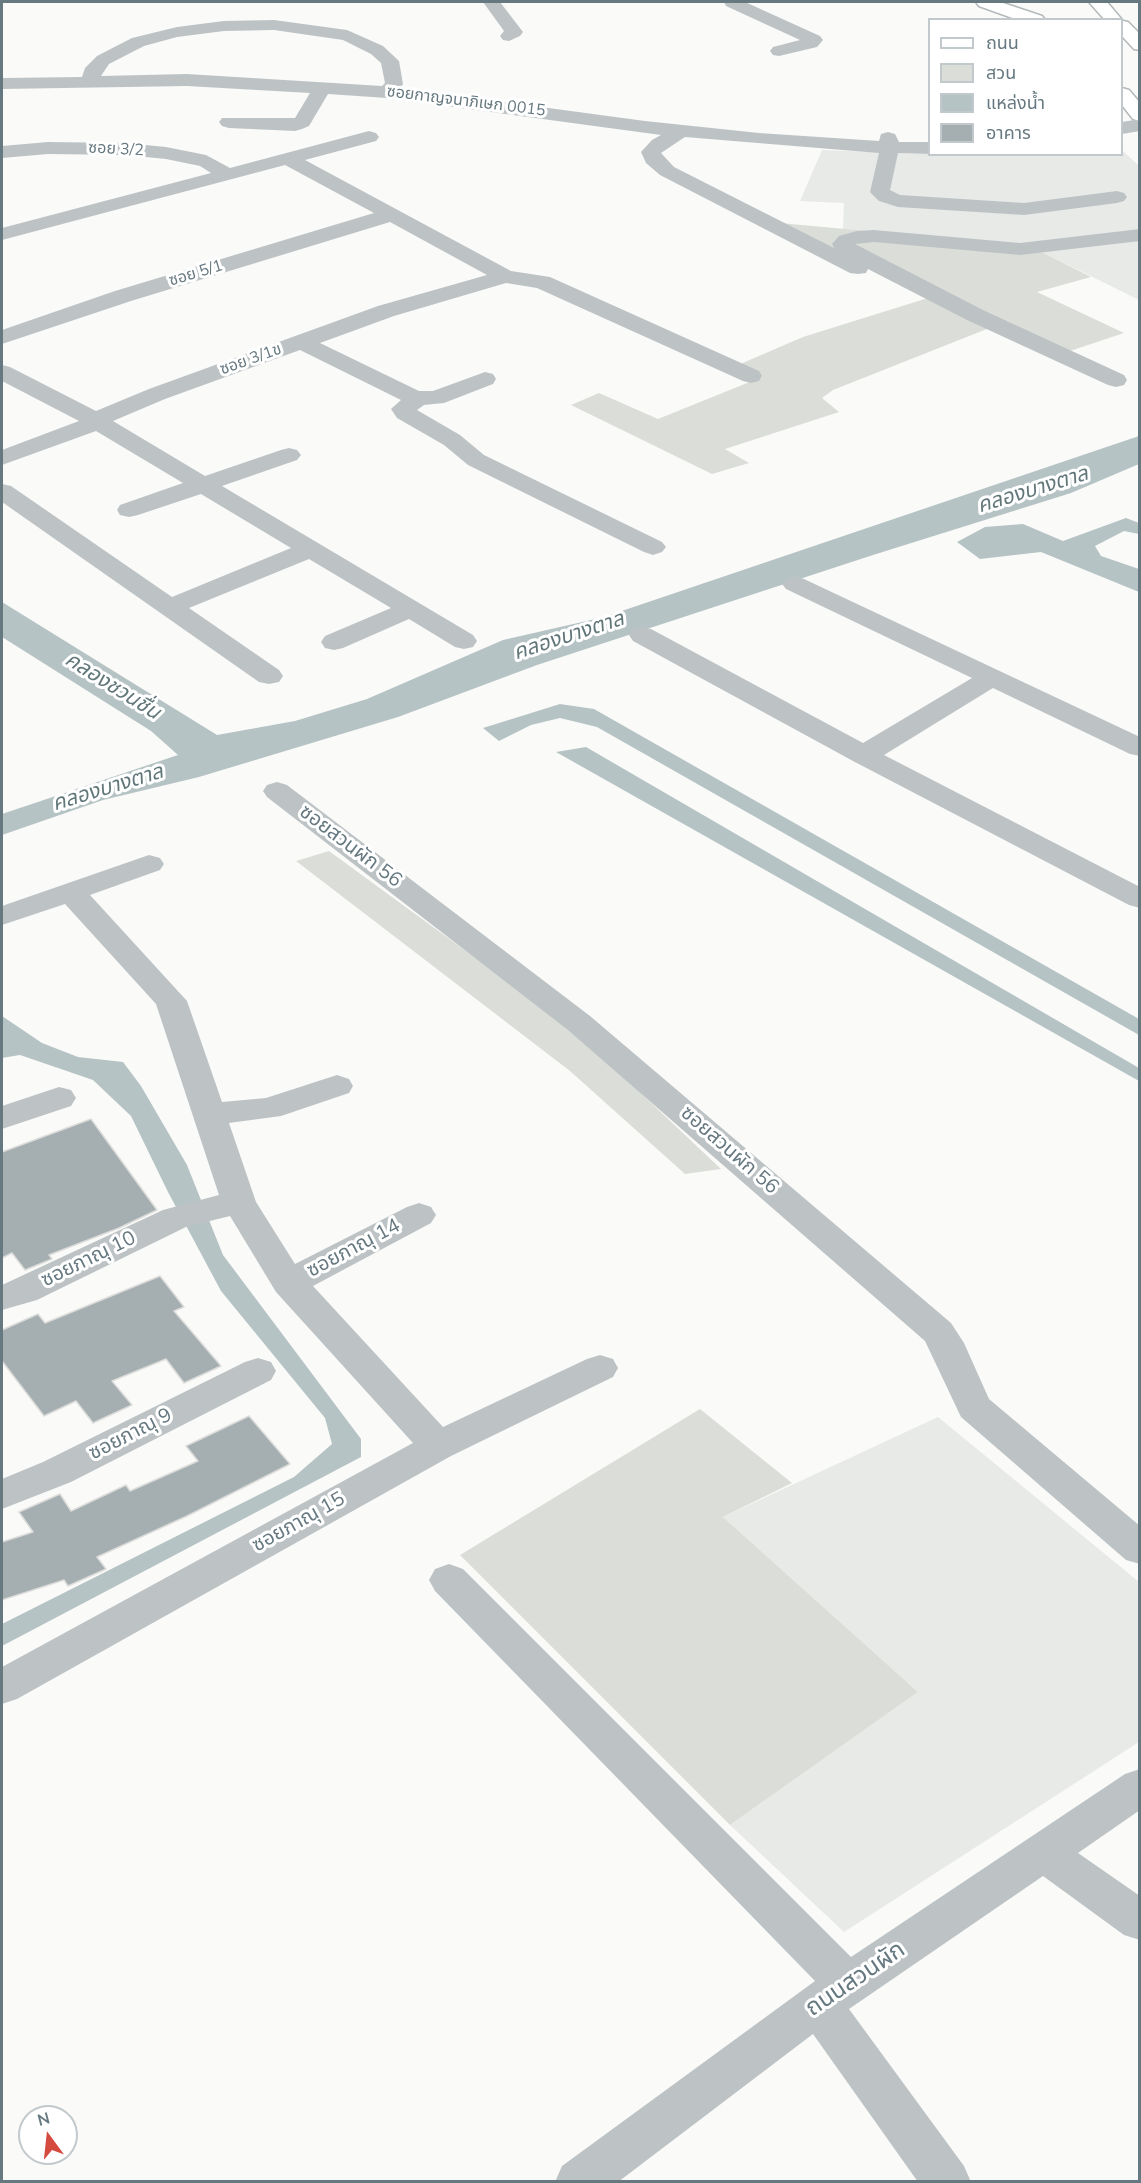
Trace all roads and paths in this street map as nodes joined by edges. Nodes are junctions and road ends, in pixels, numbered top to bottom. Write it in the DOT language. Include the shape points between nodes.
graph roads {
  1 [pos="491,2"];
  2 [pos="732,2"];
  3 [pos="985,2"];
  4 [pos="1098,2"];
  5 [pos="1030,18"];
  6 [pos="1113,18"];
  7 [pos="1123,27"];
  8 [pos="509,36"];
  9 [pos="1140,45"];
  10 [pos="779,51"];
  11 [pos="2,75"];
  12 [pos="92,76"];
  13 [pos="2,84"];
  14 [pos="323,87"];
  15 [pos="390,88"];
  16 [pos="1123,95"];
  17 [pos="497,101"];
  18 [pos="1140,115"];
  19 [pos="1123,117"];
  20 [pos="229,122"];
  21 [pos="1140,125"];
  22 [pos="1123,128"];
  23 [pos="681,131"];
  24 [pos="369,137"];
  25 [pos="928,139"];
  26 [pos="835,141"];
  27 [pos="889,143"];
  28 [pos="928,148"];
  29 [pos="2,152"];
  30 [pos="286,158"];
  31 [pos="226,174"];
  32 [pos="1117,197"];
  33 [pos="391,215"];
  34 [pos="2,234"];
  35 [pos="1140,235"];
  36 [pos="859,268"];
  37 [pos="505,276"];
  38 [pos="2,337"];
  39 [pos="301,342"];
  40 [pos="2,372"];
  41 [pos="751,376"];
  42 [pos="485,379"];
  43 [pos="1116,380"];
  44 [pos="419,398"];
  45 [pos="95,420"];
  46 [pos="289,455"];
  47 [pos="2,458"];
  48 [pos="202,486"];
  49 [pos="2,491"];
  50 [pos="129,510"];
  51 [pos="653,547"];
  52 [pos="309,550"];
  53 [pos="795,584"];
  54 [pos="169,607"];
  55 [pos="409,610"];
  56 [pos="642,635"];
  57 [pos="464,641"];
  58 [pos="334,642"];
  59 [pos="269,676"];
  60 [pos="993,677"];
  61 [pos="1140,748"];
  62 [pos="863,755"];
  63 [pos="277,791"];
  64 [pos="149,864"];
  65 [pos="70,892"];
  66 [pos="1140,899"];
  67 [pos="2,916"];
  68 [pos="337,1086"];
  69 [pos="59,1098"];
  70 [pos="208,1114"];
  71 [pos="2,1119"];
  72 [pos="225,1205"];
  73 [pos="419,1215"];
  74 [pos="289,1283"];
  75 [pos="2,1298"];
  76 [pos="600,1368"];
  77 [pos="258,1371"];
  78 [pos="438,1446"];
  79 [pos="2,1495"];
  80 [pos="1140,1549"];
  81 [pos="449,1580"];
  82 [pos="2,1687"];
  83 [pos="1140,1787"];
  84 [pos="1044,1853"];
  85 [pos="1140,1922"];
  86 [pos="833,1994"];
  87 [pos="597,2176"];
  88 [pos="947,2181"];
  1 -- 8 [label="street" via="514,32"];
  2 -- 10 [label="street" via="814,40"];
  3 -- 5 [label="main road"];
  4 -- 6 [label="main road"];
  7 -- 9 [label="main road"];
  11 -- 12 [label="street, ซอยกาญจนาภิเษก 0015"];
  12 -- 13 [label="street, ซอยกาญจนาภิเษก 0015"];
  12 -- 14 [label="street, ซอยกาญจนาภิเษก 0015"];
  12 -- 15 [label="street, ซอยกาญจนาภิเษก 0015" via="190,71"];
  12 -- 15 [label="street" via="103,60 138,42 224,26 274,25 347,35 377,50 390,62"];
  14 -- 15 [label="street, ซอยกาญจนาภิเษก 0015"];
  14 -- 20 [label="street" via="302,122 296,125"];
  15 -- 17 [label="street, ซอยกาญจนาภิเษก 0015"];
  16 -- 18 [label="main road"];
  17 -- 23 [label="street, ซอยกาญจนาภิเษก 0015"];
  17 -- 26 [label="street, ซอยกาญจนาภิเษก 0015"];
  18 -- 19 [label="street"];
  21 -- 22 [label="street"];
  23 -- 26 [label="street, ซอยกาญจนาภิเษก 0015"];
  23 -- 36 [label="street" via="651,152 667,171"];
  24 -- 30 [label="street"];
  25 -- 27 [label="street, ซอยกาญจนาภิเษก 0015"];
  26 -- 27 [label="street, ซอยกาญจนาภิเษก 0015"];
  27 -- 28 [label="street, ซอยกาญจนาภิเษก 0015"];
  27 -- 32 [label="street" via="880,192 898,201 1024,209"];
  29 -- 31 [label="street, ซอย 3/2" via="48,148 166,153 206,161"];
  30 -- 31 [label="street"];
  30 -- 33 [label="street"];
  31 -- 34 [label="street"];
  33 -- 37 [label="street"];
  33 -- 38 [label="street, ซอย 5/1"];
  35 -- 43 [label="street" via="1020,249 874,236 857,237 842,244 975,315"];
  37 -- 39 [label="street, ซอย 3/1ข" via="386,311"];
  37 -- 41 [label="street" via="542,282"];
  39 -- 44 [label="street"];
  39 -- 45 [label="street, ซอย 3/1ข" via="157,393"];
  40 -- 45 [label="street"];
  42 -- 44 [label="street" via="436,398"];
  44 -- 51 [label="street" via="403,409 405,413 452,440 476,460"];
  45 -- 47 [label="street, ซอย 3/1ข" via="83,429"];
  45 -- 48 [label="street"];
  46 -- 48 [label="street"];
  48 -- 50 [label="street"];
  48 -- 52 [label="street"];
  49 -- 54 [label="street"];
  52 -- 54 [label="street"];
  52 -- 55 [label="street"];
  53 -- 60 [label="street"];
  54 -- 59 [label="street"];
  55 -- 57 [label="street"];
  55 -- 58 [label="street"];
  56 -- 62 [label="street"];
  60 -- 61 [label="street"];
  60 -- 62 [label="street"];
  62 -- 66 [label="street"];
  63 -- 80 [label="street, ซอยสวนผัก 56" via="579,1023 938,1332 974,1407"];
  64 -- 65 [label="street"];
  65 -- 67 [label="street"];
  65 -- 70 [label="street" via="171,1001"];
  68 -- 70 [label="street" via="269,1108"];
  69 -- 71 [label="street"];
  70 -- 72 [label="street"];
  72 -- 74 [label="street"];
  72 -- 75 [label="street, ซอยภาณุ 10" via="175,1218"];
  73 -- 74 [label="street, ซอยภาณุ 14"];
  74 -- 78 [label="street"];
  76 -- 78 [label="street, ซอยภาณุ 15"];
  77 -- 79 [label="street, ซอยภาณุ 9" via="57,1472"];
  78 -- 82 [label="street, ซอยภาณุ 15"];
  81 -- 86 [label="street"];
  83 -- 84 [label="street, ถนนสวนผัก"];
  84 -- 85 [label="street"];
  84 -- 86 [label="street, ถนนสวนผัก"];
  86 -- 87 [label="street, ถนนสวนผัก"];
  86 -- 88 [label="street"];
}
